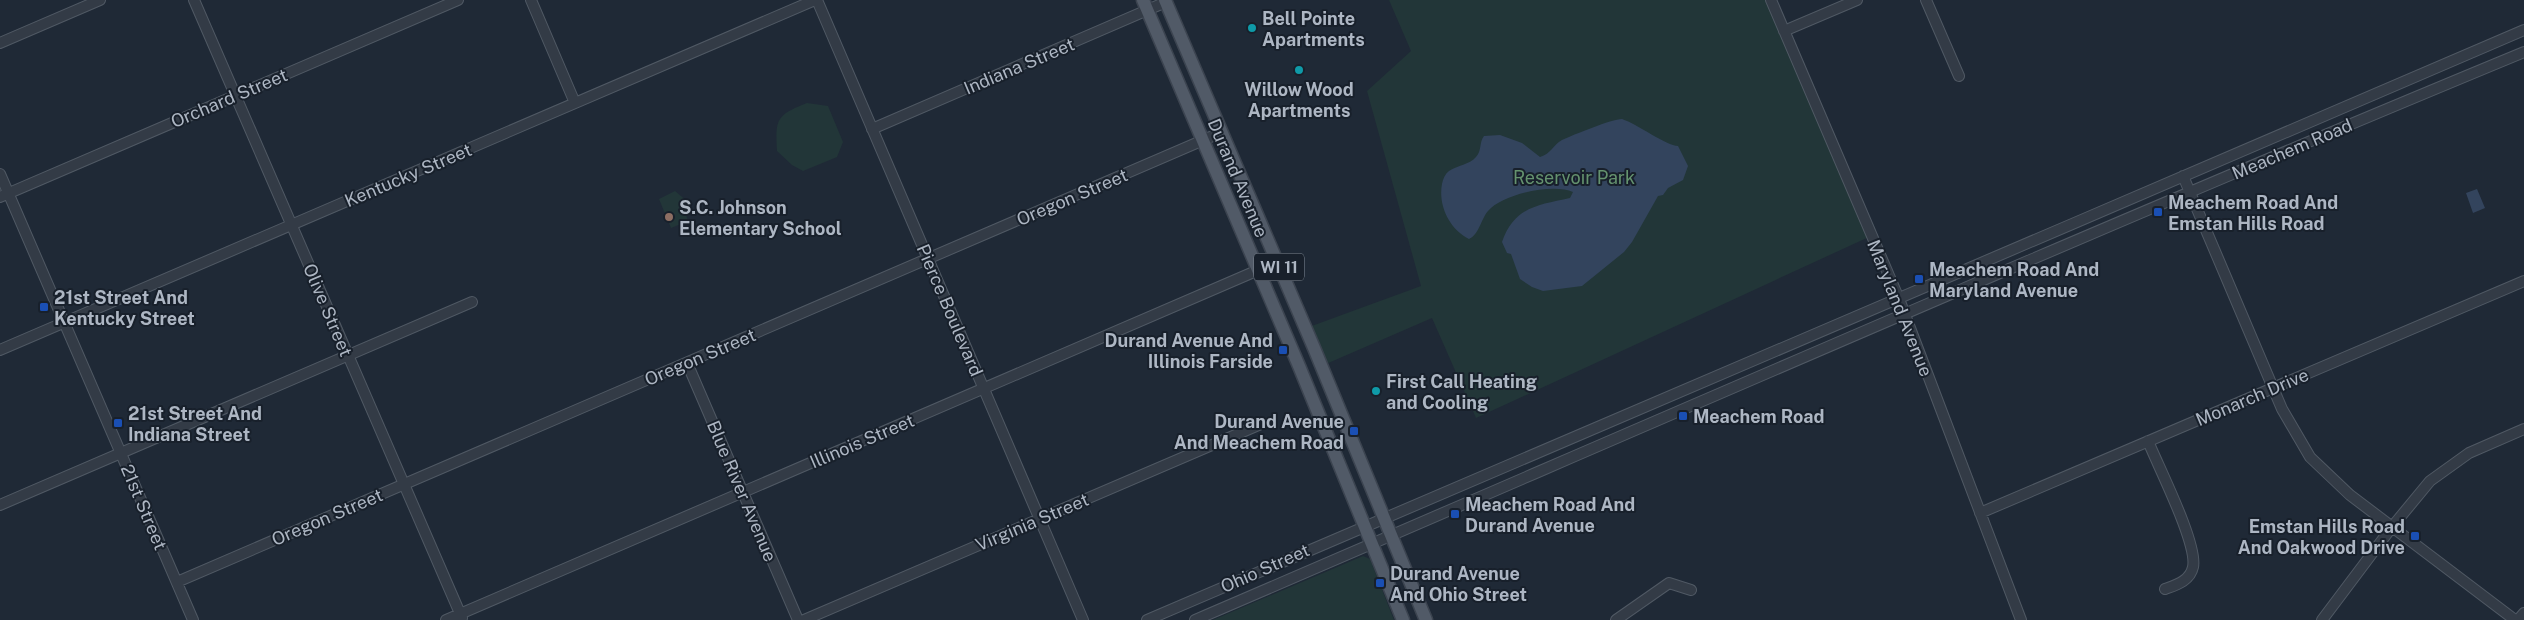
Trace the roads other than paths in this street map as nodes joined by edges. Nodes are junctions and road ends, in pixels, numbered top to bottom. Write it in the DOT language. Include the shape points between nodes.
graph roads {
  1 [pos="100,0"];
  2 [pos="194,0"];
  3 [pos="458,0"];
  4 [pos="531,0"];
  5 [pos="816,0"];
  6 [pos="1770,0"];
  7 [pos="1857,0"];
  8 [pos="1926,0"];
  9 [pos="1165,1"];
  10 [pos="1145,5"];
  11 [pos="2524,30"];
  12 [pos="1784,32"];
  13 [pos="0,43"];
  14 [pos="2524,52"];
  15 [pos="2426,73"];
  16 [pos="1959,76"];
  17 [pos="2433,90"];
  18 [pos="236,95"];
  19 [pos="575,103"];
  20 [pos="2300,126"];
  21 [pos="872,129"];
  22 [pos="1222,132"];
  23 [pos="1203,140"];
  24 [pos="2307,142"];
  25 [pos="0,174"];
  26 [pos="2183,176"];
  27 [pos="2190,193"];
  28 [pos="4,195"];
  29 [pos="292,225"];
  30 [pos="2047,235"];
  31 [pos="2054,250"];
  32 [pos="928,259"];
  33 [pos="1277,262"];
  34 [pos="1258,270"];
  35 [pos="2524,281"];
  36 [pos="1899,299"];
  37 [pos="472,302"];
  38 [pos="1904,314"];
  39 [pos="64,322"];
  40 [pos="1784,346"];
  41 [pos="0,350"];
  42 [pos="348,355"];
  43 [pos="1791,362"];
  44 [pos="687,363"];
  45 [pos="2273,388"];
  46 [pos="984,389"];
  47 [pos="1651,402"];
  48 [pos="1658,419"];
  49 [pos="1261,424"];
  50 [pos="2524,429"];
  51 [pos="2148,441"];
  52 [pos="120,452"];
  53 [pos="1528,454"];
  54 [pos="1536,472"];
  55 [pos="404,484"];
  56 [pos="743,492"];
  57 [pos="0,505"];
  58 [pos="1980,513"];
  59 [pos="1383,516"];
  60 [pos="1040,519"];
  61 [pos="1364,525"];
  62 [pos="2392,527"];
  63 [pos="1391,536"];
  64 [pos="1371,544"];
  65 [pos="177,582"];
  66 [pos="2164,589"];
  67 [pos="1691,590"];
  68 [pos="2524,613"];
  69 [pos="462,617"];
  70 [pos="193,620"];
  71 [pos="446,620"];
  72 [pos="798,620"];
  73 [pos="804,620"];
  74 [pos="1082,620"];
  75 [pos="1147,620"];
  76 [pos="1194,620"];
  77 [pos="1404,620"];
  78 [pos="1426,620"];
  79 [pos="1616,620"];
  80 [pos="2021,620"];
  81 [pos="2322,620"];
  82 [pos="2517,620"];
  1 -- 13 [label="street"];
  2 -- 18 [label="street, Olive Street"];
  3 -- 18 [label="street, Orchard Street"];
  4 -- 19 [label="street"];
  5 -- 19 [label="street, Kentucky Street"];
  5 -- 21 [label="street, Pierce Boulevard"];
  6 -- 12 [label="street, Maryland Avenue"];
  7 -- 12 [label="street"];
  8 -- 16 [label="street"];
  9 -- 10 [label="street, Indiana Street"];
  9 -- 22 [label="main road, Durand Avenue / WI 11"];
  10 -- 21 [label="street, Indiana Street"];
  10 -- 23 [label="main road, Durand Avenue / WI 11"];
  11 -- 15 [label="street, Meachem Road"];
  12 -- 36 [label="street, Maryland Avenue"];
  14 -- 17 [label="street, Meachem Road"];
  15 -- 17 [label="street"];
  15 -- 20 [label="street, Meachem Road"];
  17 -- 24 [label="street, Meachem Road"];
  18 -- 28 [label="street, Orchard Street"];
  18 -- 29 [label="street, Olive Street"];
  19 -- 29 [label="street, Kentucky Street"];
  20 -- 24 [label="street"];
  20 -- 26 [label="street, Meachem Road"];
  21 -- 32 [label="street, Pierce Boulevard"];
  22 -- 23 [label="street, Oregon Street"];
  22 -- 33 [label="main road, Durand Avenue / WI 11"];
  23 -- 32 [label="street, Oregon Street"];
  23 -- 34 [label="main road, Durand Avenue / WI 11"];
  24 -- 27 [label="street, Meachem Road"];
  25 -- 28 [label="street, 21st Street"];
  26 -- 27 [label="street"];
  26 -- 30 [label="street, Meachem Road"];
  27 -- 31 [label="street, Meachem Road"];
  27 -- 45 [label="street"];
  28 -- 39 [label="street, 21st Street"];
  29 -- 39 [label="street, Kentucky Street"];
  29 -- 42 [label="street, Olive Street"];
  30 -- 31 [label="street"];
  30 -- 36 [label="street, Meachem Road"];
  31 -- 38 [label="street, Meachem Road"];
  32 -- 44 [label="street, Oregon Street"];
  32 -- 46 [label="street, Pierce Boulevard"];
  33 -- 34 [label="street, Illinois Street"];
  33 -- 59 [label="main road, Durand Avenue / WI 11"];
  34 -- 46 [label="street, Illinois Street"];
  34 -- 61 [label="main road, Durand Avenue / WI 11"];
  35 -- 45 [label="street, Monarch Drive"];
  36 -- 38 [label="street, Maryland Avenue"];
  36 -- 40 [label="street, Meachem Road"];
  37 -- 42 [label="street"];
  38 -- 43 [label="street, Meachem Road"];
  38 -- 58 [label="street, Maryland Avenue"];
  39 -- 41 [label="street, Kentucky Street"];
  39 -- 52 [label="street, 21st Street"];
  40 -- 43 [label="street"];
  40 -- 47 [label="street, Meachem Road"];
  42 -- 52 [label="street"];
  42 -- 55 [label="street, Olive Street"];
  43 -- 48 [label="street, Meachem Road"];
  44 -- 55 [label="street, Oregon Street"];
  44 -- 56 [label="street, Blue River Avenue"];
  45 -- 51 [label="street, Monarch Drive"];
  45 -- 62 [label="street" via="2290,426 2316,464 2335,484"];
  46 -- 56 [label="street, Illinois Street"];
  46 -- 60 [label="street, Pierce Boulevard"];
  47 -- 48 [label="street"];
  47 -- 53 [label="street, Meachem Road"];
  48 -- 54 [label="street, Meachem Road"];
  49 -- 60 [label="street, Virginia Street"];
  50 -- 62 [label="street" via="2469,453 2442,470 2419,492"];
  51 -- 58 [label="street, Monarch Drive"];
  51 -- 66 [label="street" via="2192,553 2194,566 2190,576 2181,584"];
  52 -- 57 [label="street"];
  52 -- 65 [label="street, 21st Street"];
  53 -- 54 [label="street"];
  53 -- 59 [label="street, Meachem Road"];
  54 -- 63 [label="street, Meachem Road"];
  55 -- 65 [label="street, Oregon Street"];
  55 -- 69 [label="street, Olive Street"];
  56 -- 69 [label="street, Illinois Street"];
  56 -- 72 [label="street, Blue River Avenue"];
  58 -- 80 [label="street, Maryland Avenue"];
  59 -- 61 [label="street, Ohio Street"];
  59 -- 63 [label="main road, Durand Avenue / WI 11"];
  60 -- 73 [label="street, Virginia Street"];
  60 -- 74 [label="street, Pierce Boulevard"];
  61 -- 64 [label="main road, Durand Avenue / WI 11"];
  61 -- 75 [label="street, Ohio Street"];
  62 -- 81 [label="street"];
  62 -- 82 [label="street"];
  63 -- 64 [label="street, Meachem Road"];
  63 -- 78 [label="main road, Durand Avenue / WI 11"];
  64 -- 76 [label="street, Ohio Street"];
  64 -- 77 [label="main road, Durand Avenue / WI 11"];
  65 -- 70 [label="street, 21st Street"];
  67 -- 79 [label="street" via="1669,583"];
  68 -- 82 [label="street"];
  69 -- 71 [label="street, Illinois Street"];
}
